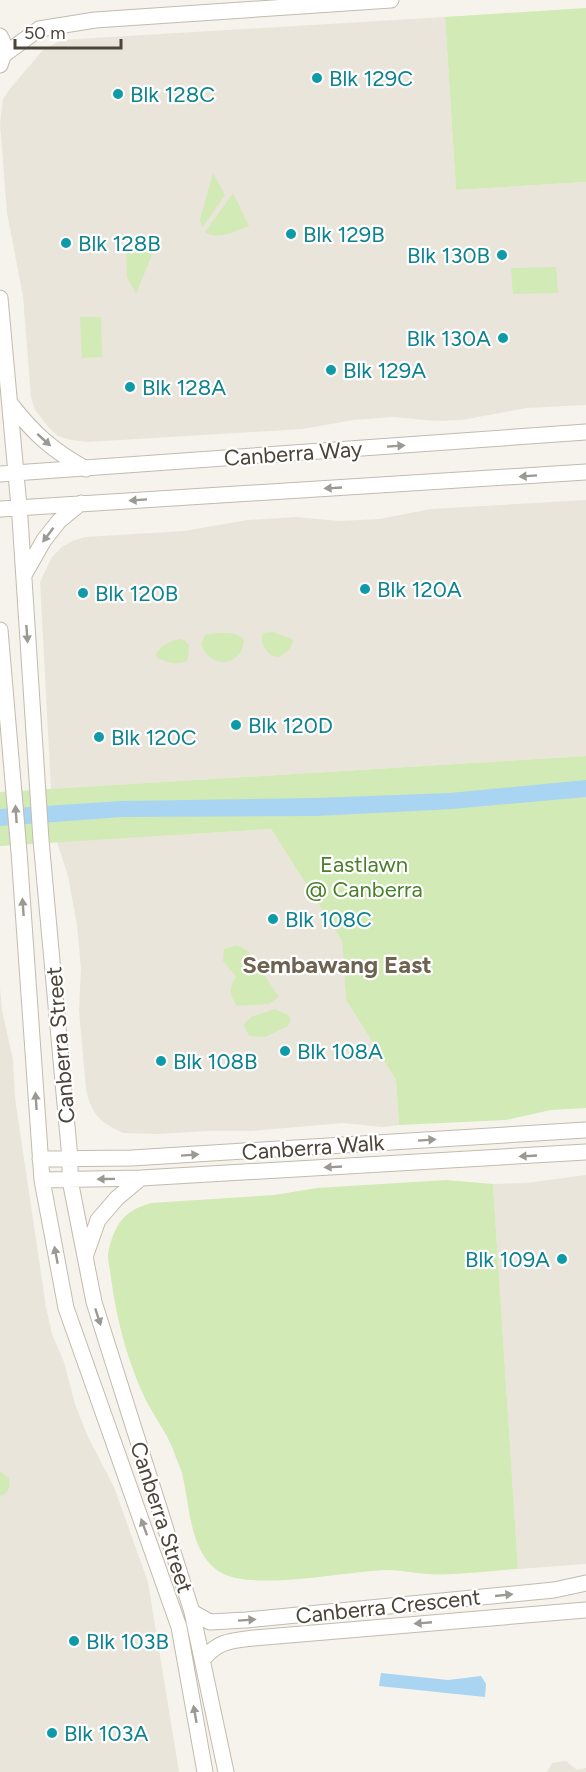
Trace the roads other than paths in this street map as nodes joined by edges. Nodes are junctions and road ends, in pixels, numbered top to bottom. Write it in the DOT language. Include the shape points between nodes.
graph roads {
  1 [pos="391,0"];
  2 [pos="0,36"];
  3 [pos="2,59"];
  4 [pos="0,298"];
  5 [pos="9,402"];
  6 [pos="586,432"];
  7 [pos="86,469"];
  8 [pos="586,472"];
  9 [pos="0,474"];
  10 [pos="16,474"];
  11 [pos="81,503"];
  12 [pos="19,507"];
  13 [pos="0,509"];
  14 [pos="23,576"];
  15 [pos="0,630"];
  16 [pos="586,1130"];
  17 [pos="586,1152"];
  18 [pos="70,1159"];
  19 [pos="40,1160"];
  20 [pos="141,1178"];
  21 [pos="42,1180"];
  22 [pos="70,1180"];
  23 [pos="84,1260"];
  24 [pos="586,1583"];
  25 [pos="586,1610"];
  26 [pos="193,1618"];
  27 [pos="179,1627"];
  28 [pos="203,1659"];
  29 [pos="205,1772"];
  30 [pos="226,1772"];
  1 -- 3 [label="street" via="95,20 39,29"];
  2 -- 3 [label="street" via="4,43"];
  4 -- 5 [label="street, Canberra Street"];
  5 -- 7 [label="street, one-way" via="45,443"];
  5 -- 10 [label="street, Canberra Street"];
  7 -- 6 [label="street, Canberra Way, one-way"];
  7 -- 10 [label="street, Canberra Way"];
  8 -- 11 [label="street, Canberra Way, one-way"];
  9 -- 10 [label="street, Canberra Way"];
  10 -- 12 [label="street, Canberra Street"];
  11 -- 12 [label="street, Canberra Way"];
  11 -- 14 [label="street, one-way" via="59,521"];
  12 -- 13 [label="street, Canberra Way"];
  12 -- 14 [label="street, Canberra Street"];
  14 -- 18 [label="street, Canberra Street, one-way" via="41,840"];
  19 -- 15 [label="street, Canberra Street, one-way"];
  18 -- 16 [label="street, Canberra Walk, one-way"];
  17 -- 20 [label="street, Canberra Walk, one-way"];
  18 -- 19 [label="street, Canberra Walk"];
  18 -- 22 [label="street, Canberra Street"];
  19 -- 21 [label="street, Canberra Street"];
  20 -- 22 [label="street, Canberra Walk, one-way"];
  20 -- 23 [label="street" via="98,1220"];
  21 -- 22 [label="street, Canberra Walk"];
  27 -- 21 [label="street, Canberra Street, one-way" via="66,1308"];
  22 -- 23 [label="street, Canberra Street"];
  23 -- 26 [label="street, Canberra Street, one-way"];
  26 -- 24 [label="street, Canberra Crescent, one-way" via="210,1622 246,1620 554,1590"];
  25 -- 28 [label="street, Canberra Crescent, one-way" via="241,1639 213,1648"];
  26 -- 27 [label="street"];
  26 -- 28 [label="street, Canberra Street"];
  29 -- 27 [label="street, Canberra Street, one-way"];
  28 -- 30 [label="street, Canberra Street"];
}
